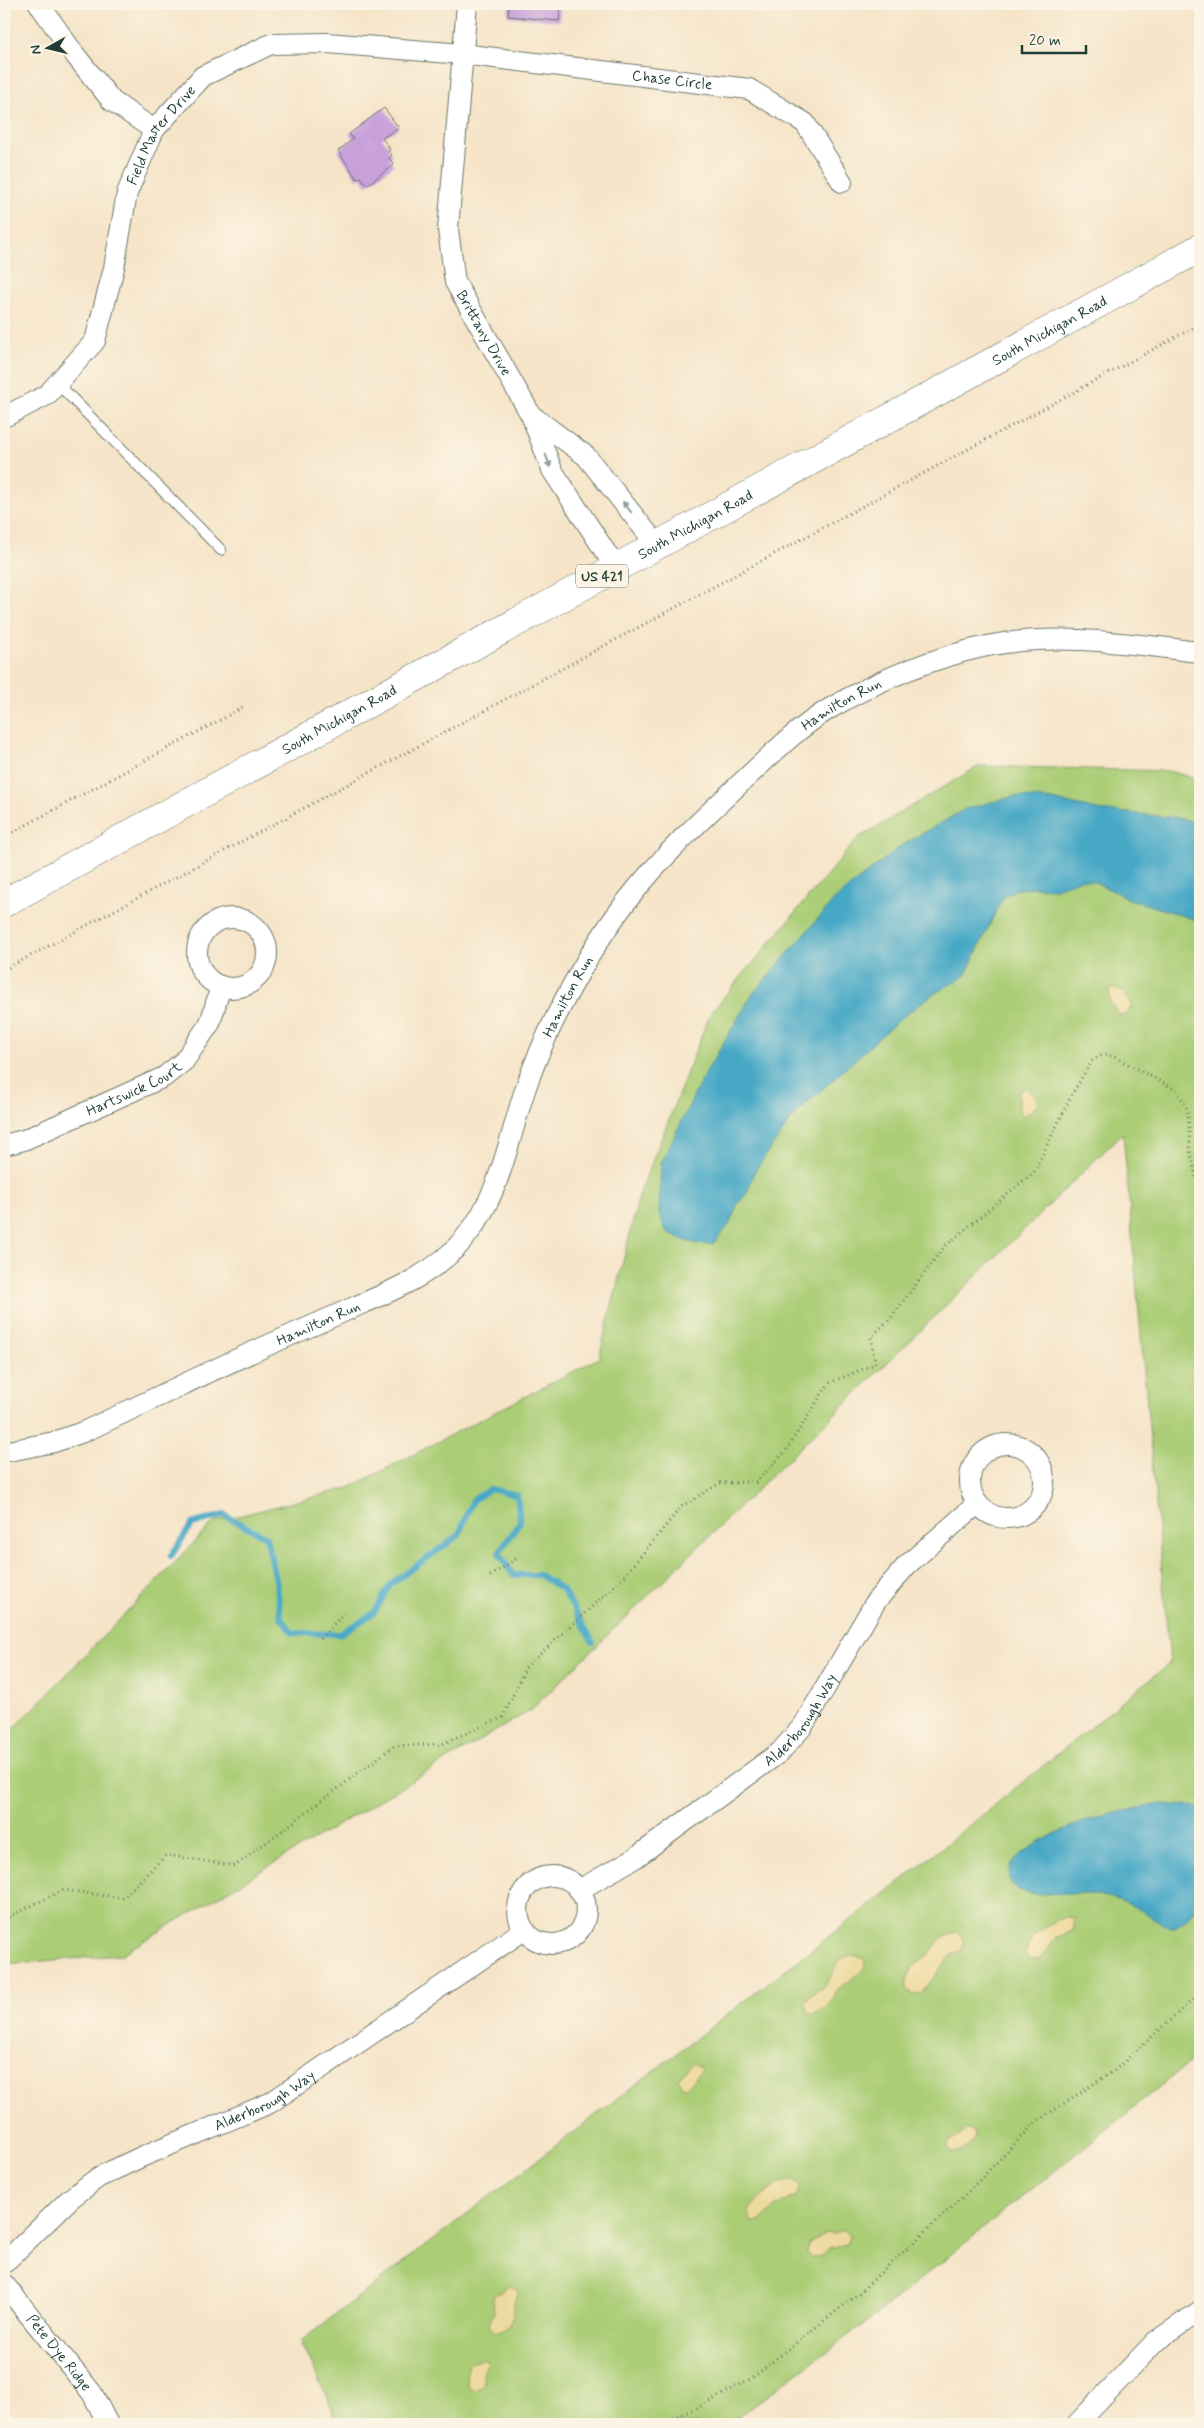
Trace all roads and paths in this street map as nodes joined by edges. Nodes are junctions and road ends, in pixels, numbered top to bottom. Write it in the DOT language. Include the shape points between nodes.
graph roads {
  1 [pos="39,4"];
  2 [pos="467,4"];
  3 [pos="462,54"];
  4 [pos="154,130"];
  5 [pos="842,182"];
  6 [pos="1200,248"];
  7 [pos="1200,324"];
  8 [pos="57,383"];
  9 [pos="531,415"];
  10 [pos="4,417"];
  11 [pos="658,545"];
  12 [pos="221,550"];
  13 [pos="616,568"];
  14 [pos="1200,652"];
  15 [pos="244,707"];
  16 [pos="4,837"];
  17 [pos="4,902"];
  18 [pos="4,970"];
  19 [pos="220,986"];
  20 [pos="4,1145"];
  21 [pos="1200,1195"];
  22 [pos="1200,1257"];
  23 [pos="1200,1307"];
  24 [pos="4,1452"];
  25 [pos="978,1504"];
  26 [pos="519,1557"];
  27 [pos="490,1576"];
  28 [pos="344,1613"];
  29 [pos="320,1639"];
  30 [pos="579,1890"];
  31 [pos="4,1919"];
  32 [pos="524,1930"];
  33 [pos="1200,1993"];
  34 [pos="4,2262"];
  35 [pos="4,2284"];
  36 [pos="1200,2311"];
  37 [pos="108,2424"];
  38 [pos="659,2424"];
  39 [pos="1077,2424"];
  1 -- 4 [label="street" via="112,102"];
  2 -- 3 [label="street, Brittany Drive"];
  3 -- 4 [label="street, Field Master Drive" via="327,43 271,44 203,76"];
  3 -- 5 [label="street, Chase Circle" via="749,89 806,123"];
  3 -- 9 [label="street, Brittany Drive" via="448,229 455,282"];
  4 -- 8 [label="street, Field Master Drive" via="127,193 114,268 95,341"];
  6 -- 11 [label="main road, South Michigan Road / US 421"];
  7 -- 18 [label="path"];
  8 -- 10 [label="street, Field Master Drive" via="47,395"];
  8 -- 12 [label="lane"];
  11 -- 9 [label="street, Brittany Drive, one-way" via="586,456"];
  9 -- 13 [label="street, one-way" via="552,470"];
  11 -- 13 [label="main road, South Michigan Road / US 421"];
  13 -- 17 [label="main road, South Michigan Road / US 421"];
  14 -- 24 [label="street, Hamilton Run" via="1100,642 1038,640 989,646 934,660 875,685 826,711 780,747 691,829 626,903 583,968 551,1028 526,1085 495,1190 480,1218 446,1258 390,1292 83,1432 54,1442"];
  15 -- 16 [label="path"];
  19 -- 20 [label="street, Hartswick Court" via="210,1023 184,1061 164,1078 24,1140"];
  21 -- 31 [label="path" via="1190,1151 1188,1111 1178,1091 1113,1056 1102,1055 1092,1061 1034,1172 944,1247 890,1319 871,1337 875,1364 829,1383 785,1452 756,1482 720,1483 681,1507 622,1579 526,1666 503,1717 442,1744 394,1746 235,1866 166,1855 123,1898 64,1890"];
  22 -- 23 [label="path"];
  25 -- 30 [label="street, Alderborough Way" via="907,1565 876,1601 803,1726 780,1752 635,1858"];
  26 -- 27 [label="path"];
  28 -- 29 [label="path"];
  30 -- 32 [label="street" via="562,1877 551,1876 531,1882 519,1900 518,1910"];
  30 -- 32 [label="street" via="585,1912 583,1924 576,1934 555,1944 544,1943"];
  32 -- 34 [label="street, Alderborough Way" via="270,2103 98,2177 71,2198"];
  33 -- 38 [label="path" via="1115,2070 1037,2121 970,2190 859,2293 752,2378"];
  35 -- 37 [label="street, Pete Dye Ridge" via="92,2393"];
  36 -- 39 [label="street" via="1156,2341"];
}
